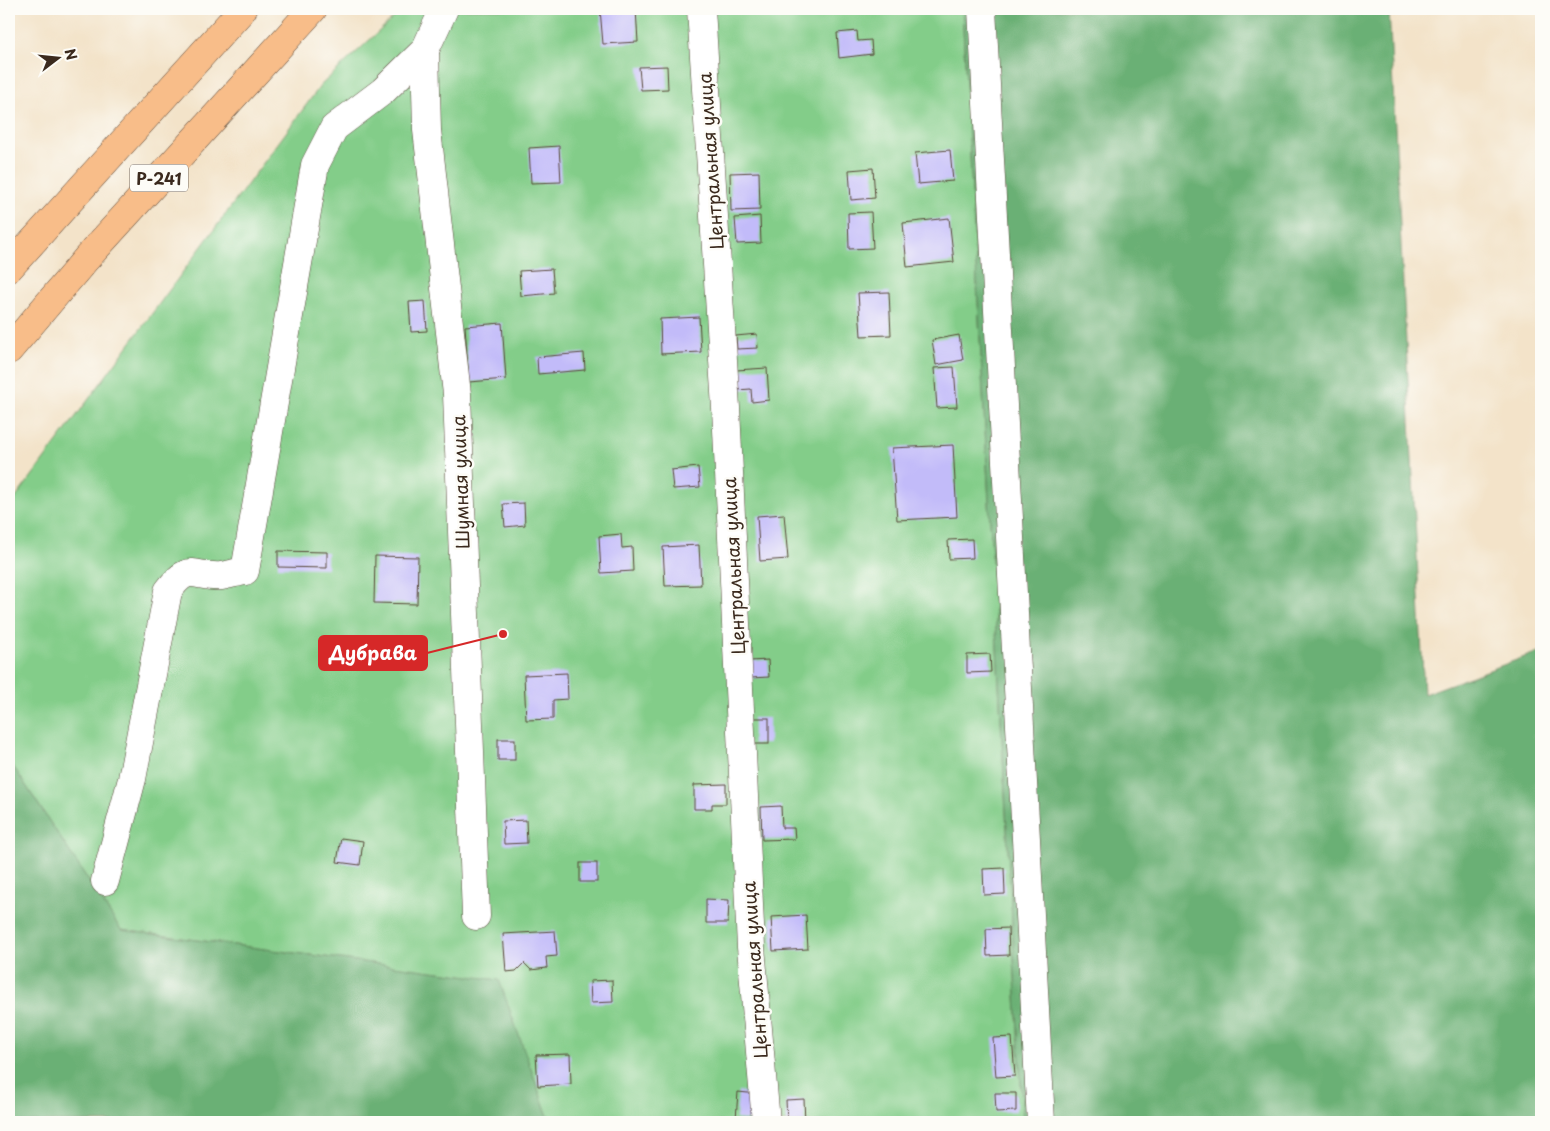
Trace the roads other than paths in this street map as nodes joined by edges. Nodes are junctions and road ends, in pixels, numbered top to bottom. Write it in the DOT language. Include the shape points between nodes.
graph roads {
  1 [pos="243,9"];
  2 [pos="313,9"];
  3 [pos="444,9"];
  4 [pos="701,9"];
  5 [pos="982,9"];
  6 [pos="425,50"];
  7 [pos="9,268"];
  8 [pos="9,350"];
  9 [pos="105,881"];
  10 [pos="476,916"];
  11 [pos="766,1122"];
  12 [pos="1041,1122"];
  1 -- 7 [label="highway, Р-241"];
  2 -- 8 [label="highway, Р-241" via="86,259"];
  3 -- 6 [label="street"];
  4 -- 11 [label="street, Центральная улица" via="725,399 751,947"];
  5 -- 12 [label="street"];
  6 -- 9 [label="street" via="383,90 334,128 315,164 245,571 220,576 190,572 177,579 168,591 132,779"];
  6 -- 10 [label="street, Шумная улица" via="427,130 457,394"];
}
